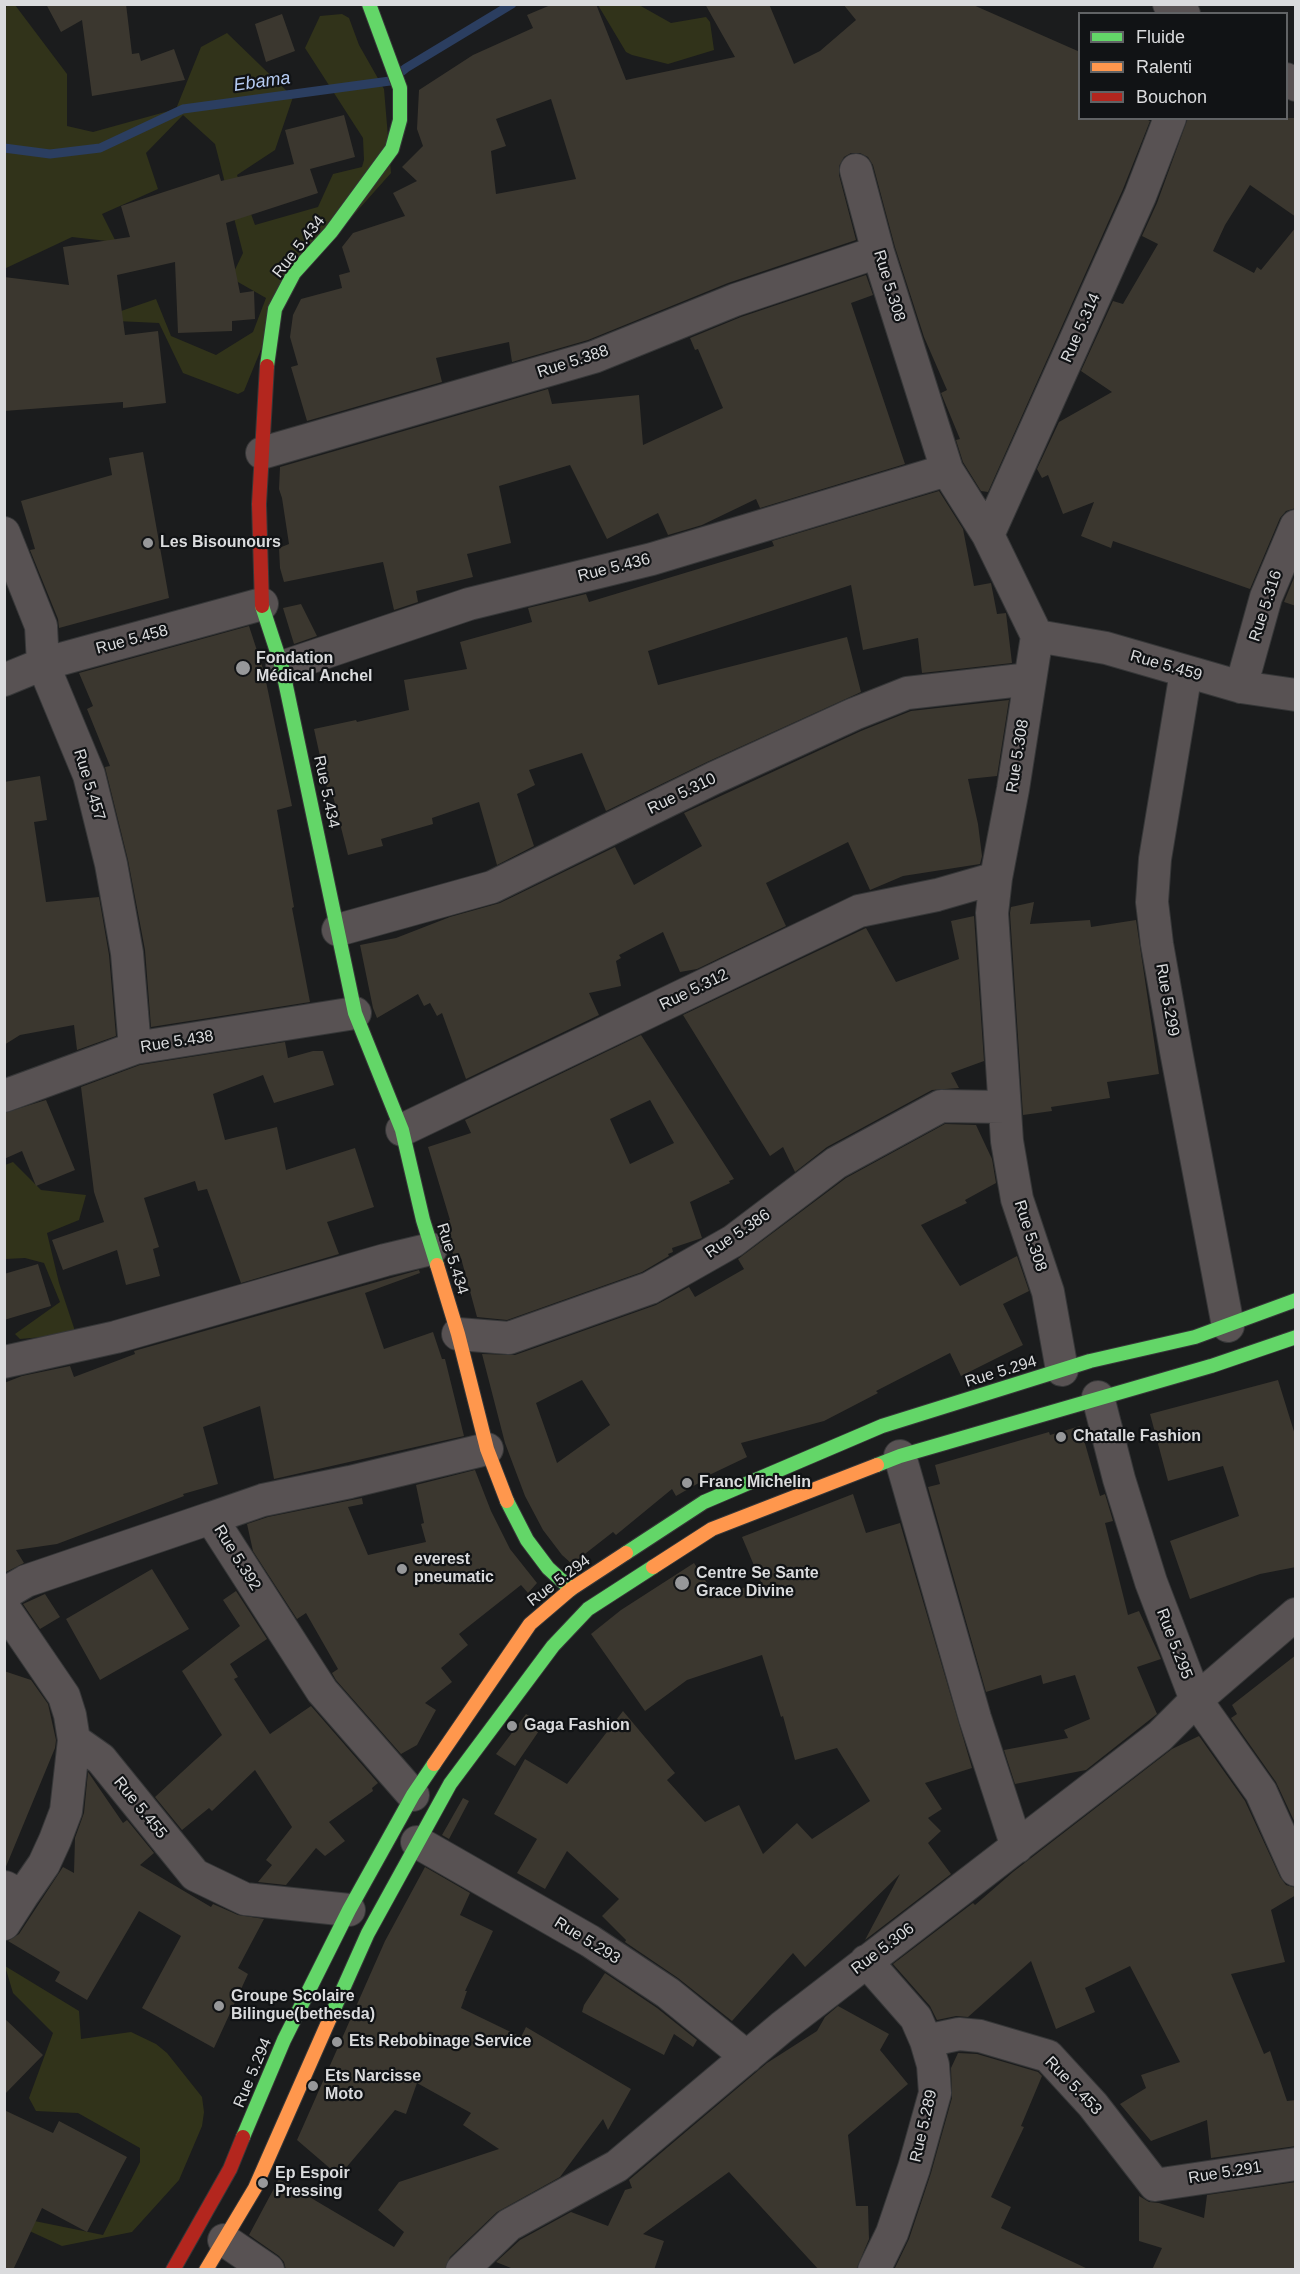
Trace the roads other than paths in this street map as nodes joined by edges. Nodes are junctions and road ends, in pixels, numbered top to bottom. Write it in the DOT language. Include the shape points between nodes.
graph roads {
  1 [pos="369,4"];
  2 [pos="1169,120"];
  3 [pos="855,170"];
  4 [pos="878,252"];
  5 [pos="262,453"];
  6 [pos="947,470"];
  7 [pos="1296,526"];
  8 [pos="4,533"];
  9 [pos="988,535"];
  10 [pos="262,604"];
  11 [pos="1037,636"];
  12 [pos="44,664"];
  13 [pos="282,667"];
  14 [pos="1186,672"];
  15 [pos="1030,679"];
  16 [pos="4,680"];
  17 [pos="1241,687"];
  18 [pos="1296,695"];
  19 [pos="996,878"];
  20 [pos="338,930"];
  21 [pos="355,1013"];
  22 [pos="135,1048"];
  23 [pos="4,1096"];
  24 [pos="1004,1107"];
  25 [pos="402,1130"];
  26 [pos="431,1249"];
  27 [pos="1296,1300"];
  28 [pos="1228,1326"];
  29 [pos="458,1334"];
  30 [pos="1296,1337"];
  31 [pos="4,1362"];
  32 [pos="1062,1370"];
  33 [pos="1098,1397"];
  34 [pos="487,1449"];
  35 [pos="900,1456"];
  36 [pos="212,1518"];
  37 [pos="572,1589"];
  38 [pos="4,1594"];
  39 [pos="4,1608"];
  40 [pos="1296,1614"];
  41 [pos="1196,1700"];
  42 [pos="74,1740"];
  43 [pos="413,1795"];
  44 [pos="417,1842"];
  45 [pos="1017,1847"];
  46 [pos="1296,1869"];
  47 [pos="14,1891"];
  48 [pos="350,1910"];
  49 [pos="4,1924"];
  50 [pos="866,1961"];
  51 [pos="926,2041"];
  52 [pos="747,2057"];
  53 [pos="1296,2164"];
  54 [pos="1155,2185"];
  55 [pos="224,2240"];
  56 [pos="173,2270"];
  57 [pos="206,2270"];
  58 [pos="268,2270"];
  59 [pos="462,2270"];
  60 [pos="874,2270"];
  1 -- 5 [label="main road, Rue 5.434" via="397,82 400,120 392,149 331,232 294,273 275,309 266,370"];
  2 -- 9 [label="street, Rue 5.314" via="1140,196"];
  3 -- 4 [label="street, Rue 5.308"];
  4 -- 5 [label="street, Rue 5.388" via="735,300 594,357"];
  4 -- 6 [label="street, Rue 5.308"];
  5 -- 10 [label="main road, Rue 5.434"];
  6 -- 9 [label="street, Rue 5.308"];
  6 -- 13 [label="street, Rue 5.436" via="652,559 469,604"];
  7 -- 17 [label="street, Rue 5.316" via="1266,597"];
  8 -- 12 [label="street, Rue 5.457" via="41,626"];
  9 -- 11 [label="street, Rue 5.308"];
  10 -- 12 [label="street, Rue 5.458"];
  10 -- 13 [label="main road, Rue 5.434"];
  11 -- 14 [label="street, Rue 5.459" via="1106,648"];
  11 -- 15 [label="street, Rue 5.308"];
  12 -- 16 [label="street, Rue 5.458"];
  12 -- 22 [label="street, Rue 5.457" via="89,775 111,864 127,953"];
  13 -- 20 [label="main road, Rue 5.434"];
  14 -- 17 [label="street, Rue 5.459"];
  14 -- 28 [label="street, Rue 5.299" via="1155,859 1152,902"];
  15 -- 19 [label="street, Rue 5.308"];
  15 -- 20 [label="street, Rue 5.310" via="907,693 714,778 492,887"];
  17 -- 18 [label="street, Rue 5.459"];
  19 -- 24 [label="street, Rue 5.308" via="992,913"];
  19 -- 25 [label="street, Rue 5.312" via="859,911"];
  20 -- 21 [label="main road, Rue 5.434"];
  21 -- 22 [label="street, Rue 5.438"];
  21 -- 25 [label="main road, Rue 5.434"];
  22 -- 23 [label="street, Rue 5.438"];
  24 -- 29 [label="street, Rue 5.386" via="941,1106 836,1163 733,1241 650,1288 509,1338"];
  24 -- 32 [label="street, Rue 5.308" via="1017,1199 1048,1292"];
  25 -- 26 [label="main road, Rue 5.434"];
  26 -- 29 [label="main road, Rue 5.434"];
  26 -- 31 [label="street" via="116,1337"];
  27 -- 28 [label="main road, Rue 5.294"];
  28 -- 32 [label="main road, Rue 5.294"];
  29 -- 34 [label="main road, Rue 5.434"];
  30 -- 33 [label="main road" via="1211,1366"];
  32 -- 37 [label="main road, Rue 5.294" via="882,1426 704,1502"];
  33 -- 35 [label="main road"];
  33 -- 41 [label="street, Rue 5.295" via="1151,1582"];
  34 -- 36 [label="street, Rue 5.392" via="263,1500"];
  34 -- 37 [label="main road, Rue 5.434" via="527,1540 548,1568"];
  35 -- 44 [label="main road" via="712,1529 588,1609 553,1646 450,1784"];
  35 -- 45 [label="street" via="975,1718"];
  36 -- 38 [label="street" via="26,1581"];
  36 -- 43 [label="street, Rue 5.392" via="322,1691"];
  37 -- 43 [label="main road, Rue 5.294" via="530,1624"];
  39 -- 42 [label="street" via="64,1696"];
  40 -- 41 [label="street, Rue 5.306"];
  41 -- 45 [label="street, Rue 5.306" via="1160,1736"];
  41 -- 46 [label="street, Rue 5.295" via="1261,1792"];
  42 -- 47 [label="street" via="66,1811 56,1840 44,1864"];
  42 -- 48 [label="street, Rue 5.455" via="100,1759 195,1875 244,1899"];
  43 -- 48 [label="main road, Rue 5.294"];
  44 -- 52 [label="street, Rue 5.293" via="590,1941 668,1993"];
  44 -- 55 [label="main road" via="368,1933 255,2188"];
  45 -- 50 [label="street, Rue 5.306"];
  47 -- 49 [label="street"];
  48 -- 56 [label="main road, Rue 5.294" via="284,2040 230,2169"];
  50 -- 51 [label="street, Rue 5.289" via="916,2018"];
  50 -- 52 [label="street, Rue 5.306"];
  51 -- 54 [label="street, Rue 5.453" via="959,2034 980,2036 1048,2056 1093,2105"];
  51 -- 60 [label="street, Rue 5.289" via="935,2093 911,2179"];
  52 -- 59 [label="street, Rue 5.306" via="617,2166 509,2225"];
  53 -- 54 [label="street, Rue 5.291"];
  55 -- 57 [label="main road"];
  55 -- 58 [label="street"];
}
